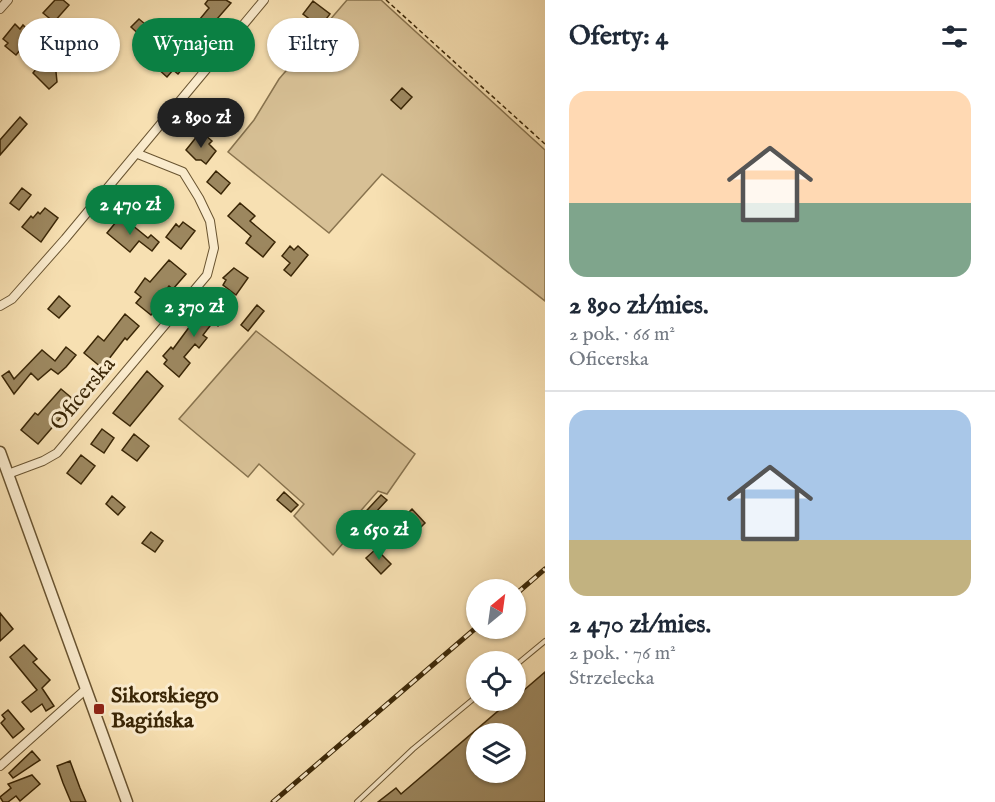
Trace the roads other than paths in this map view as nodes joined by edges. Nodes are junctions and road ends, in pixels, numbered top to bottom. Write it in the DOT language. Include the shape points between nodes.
graph roads {
  1 [pos="8,0"];
  2 [pos="264,0"];
  3 [pos="0,9"];
  4 [pos="138,154"];
  5 [pos="0,306"];
  6 [pos="0,453"];
  7 [pos="8,474"];
  8 [pos="545,641"];
  9 [pos="526,657"];
  10 [pos="85,690"];
  11 [pos="466,705"];
  12 [pos="0,766"];
  13 [pos="127,802"];
  14 [pos="357,802"];
  1 -- 3 [label="street"];
  2 -- 4 [label="street"];
  4 -- 5 [label="street" via="12,299"];
  4 -- 7 [label="street, Oficerska" via="183,172 199,198 210,221 214,248 207,275 57,453"];
  6 -- 7 [label="street"];
  7 -- 10 [label="street"];
  8 -- 9 [label="lane"];
  10 -- 12 [label="street"];
  10 -- 13 [label="street"];
  11 -- 14 [label="lane"];
}
